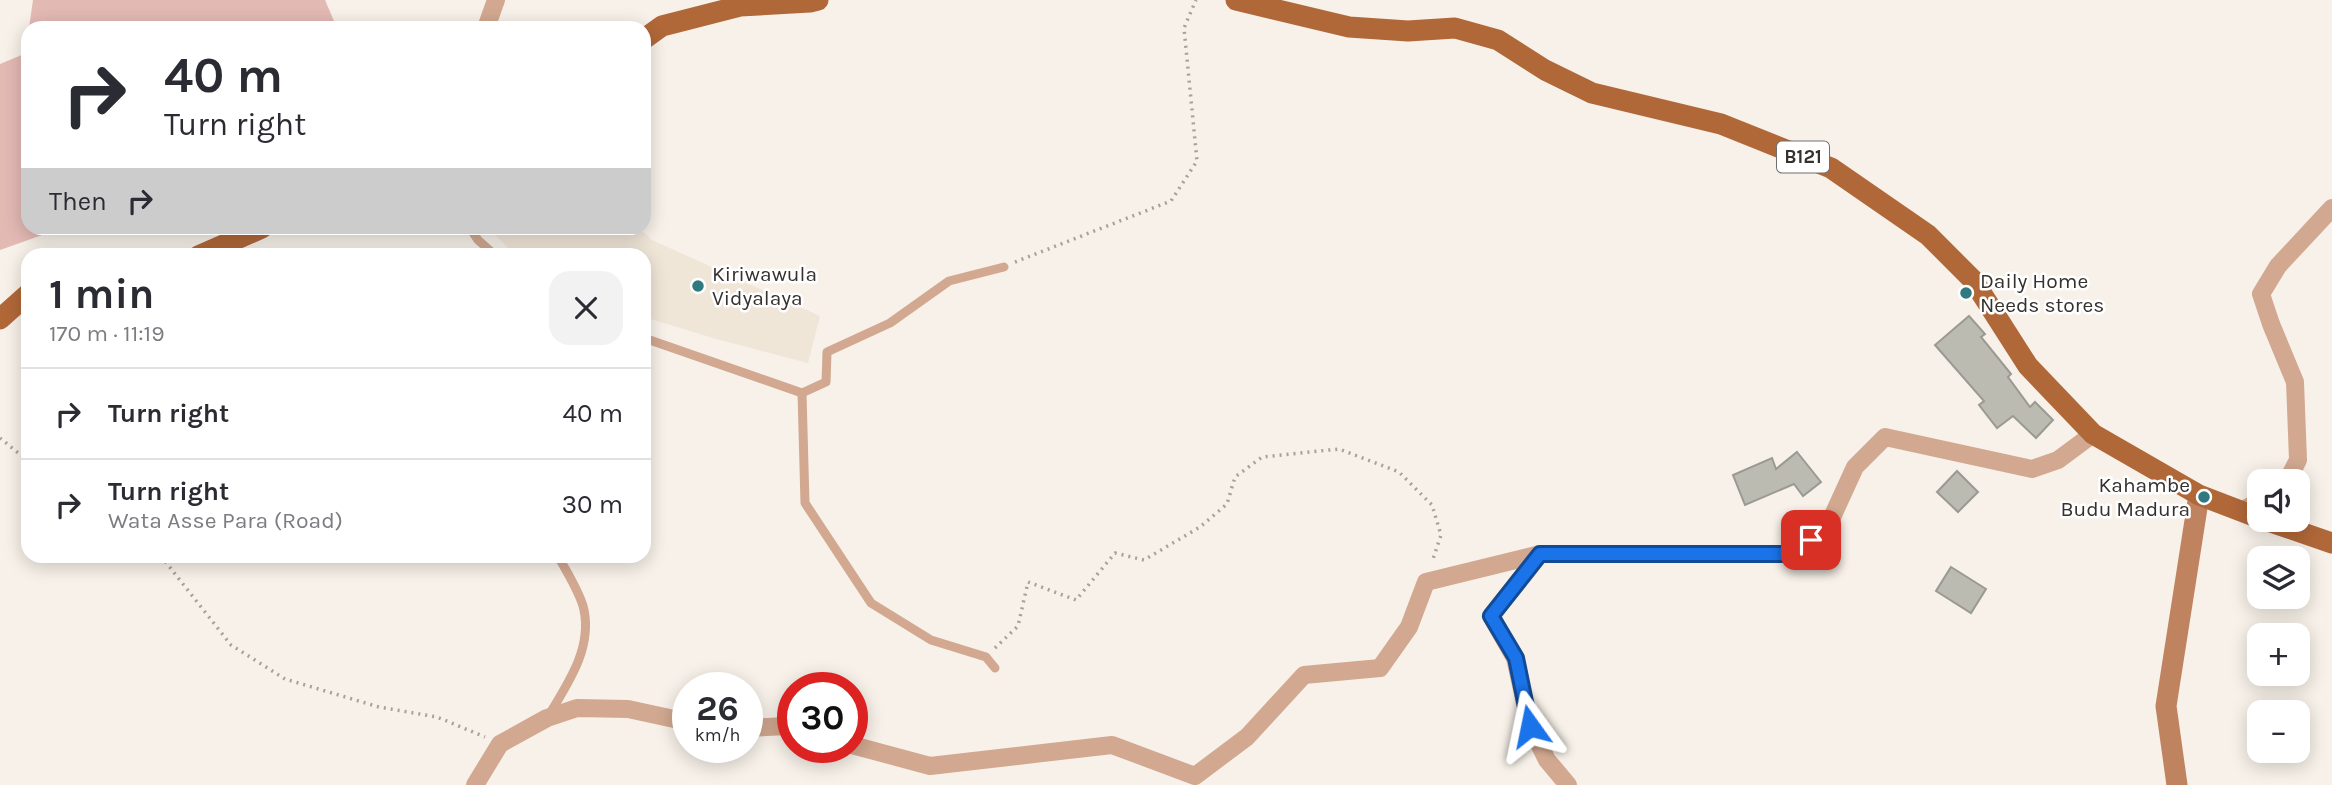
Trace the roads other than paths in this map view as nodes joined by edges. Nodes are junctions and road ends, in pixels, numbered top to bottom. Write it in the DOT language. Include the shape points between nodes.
graph roads {
  1 [pos="496,0"];
  2 [pos="818,0"];
  3 [pos="1237,0"];
  4 [pos="488,21"];
  5 [pos="651,34"];
  6 [pos="2332,208"];
  7 [pos="246,235"];
  8 [pos="475,235"];
  9 [pos="216,248"];
  10 [pos="487,248"];
  11 [pos="1004,267"];
  12 [pos="21,300"];
  13 [pos="0,319"];
  14 [pos="651,340"];
  15 [pos="802,393"];
  16 [pos="2093,434"];
  17 [pos="2293,469"];
  18 [pos="2199,495"];
  19 [pos="2247,508"];
  20 [pos="2300,532"];
  21 [pos="2332,543"];
  22 [pos="1540,554"];
  23 [pos="562,563"];
  24 [pos="995,668"];
  25 [pos="547,718"];
  26 [pos="672,719"];
  27 [pos="868,749"];
  28 [pos="475,785"];
  29 [pos="1568,785"];
  30 [pos="2176,785"];
  1 -- 4 [label="street"];
  2 -- 5 [label="main road" via="740,6 662,26"];
  3 -- 16 [label="main road, B121" via="1349,27 1455,29 1498,40 1591,93 1721,124 1831,168 1928,235 1973,280 2028,366"];
  6 -- 17 [label="street" via="2278,266 2262,294 2295,382 2298,460"];
  7 -- 9 [label="main road"];
  8 -- 10 [label="lane"];
  11 -- 15 [label="lane" via="949,281 890,323 827,352 826,382"];
  12 -- 13 [label="main road"];
  14 -- 15 [label="lane"];
  15 -- 24 [label="lane" via="805,503 871,603 931,640 986,657"];
  16 -- 18 [label="main road, B121"];
  16 -- 22 [label="street" via="2058,460 2032,469 1885,437 1855,467 1828,526 1795,554"];
  18 -- 19 [label="main road, B121"];
  18 -- 30 [label="street" via="2166,706"];
  20 -- 21 [label="main road"];
  22 -- 27 [label="street" via="1426,582 1409,628 1380,668 1304,675 1247,737 1195,776 1112,744 930,766"];
  22 -- 29 [label="street" via="1491,616 1516,658 1530,726 1547,760"];
  23 -- 25 [label="lane" via="584,607 585,625 579,662"];
  25 -- 26 [label="street" via="577,708 628,709"];
  25 -- 28 [label="street" via="500,744"];
}
